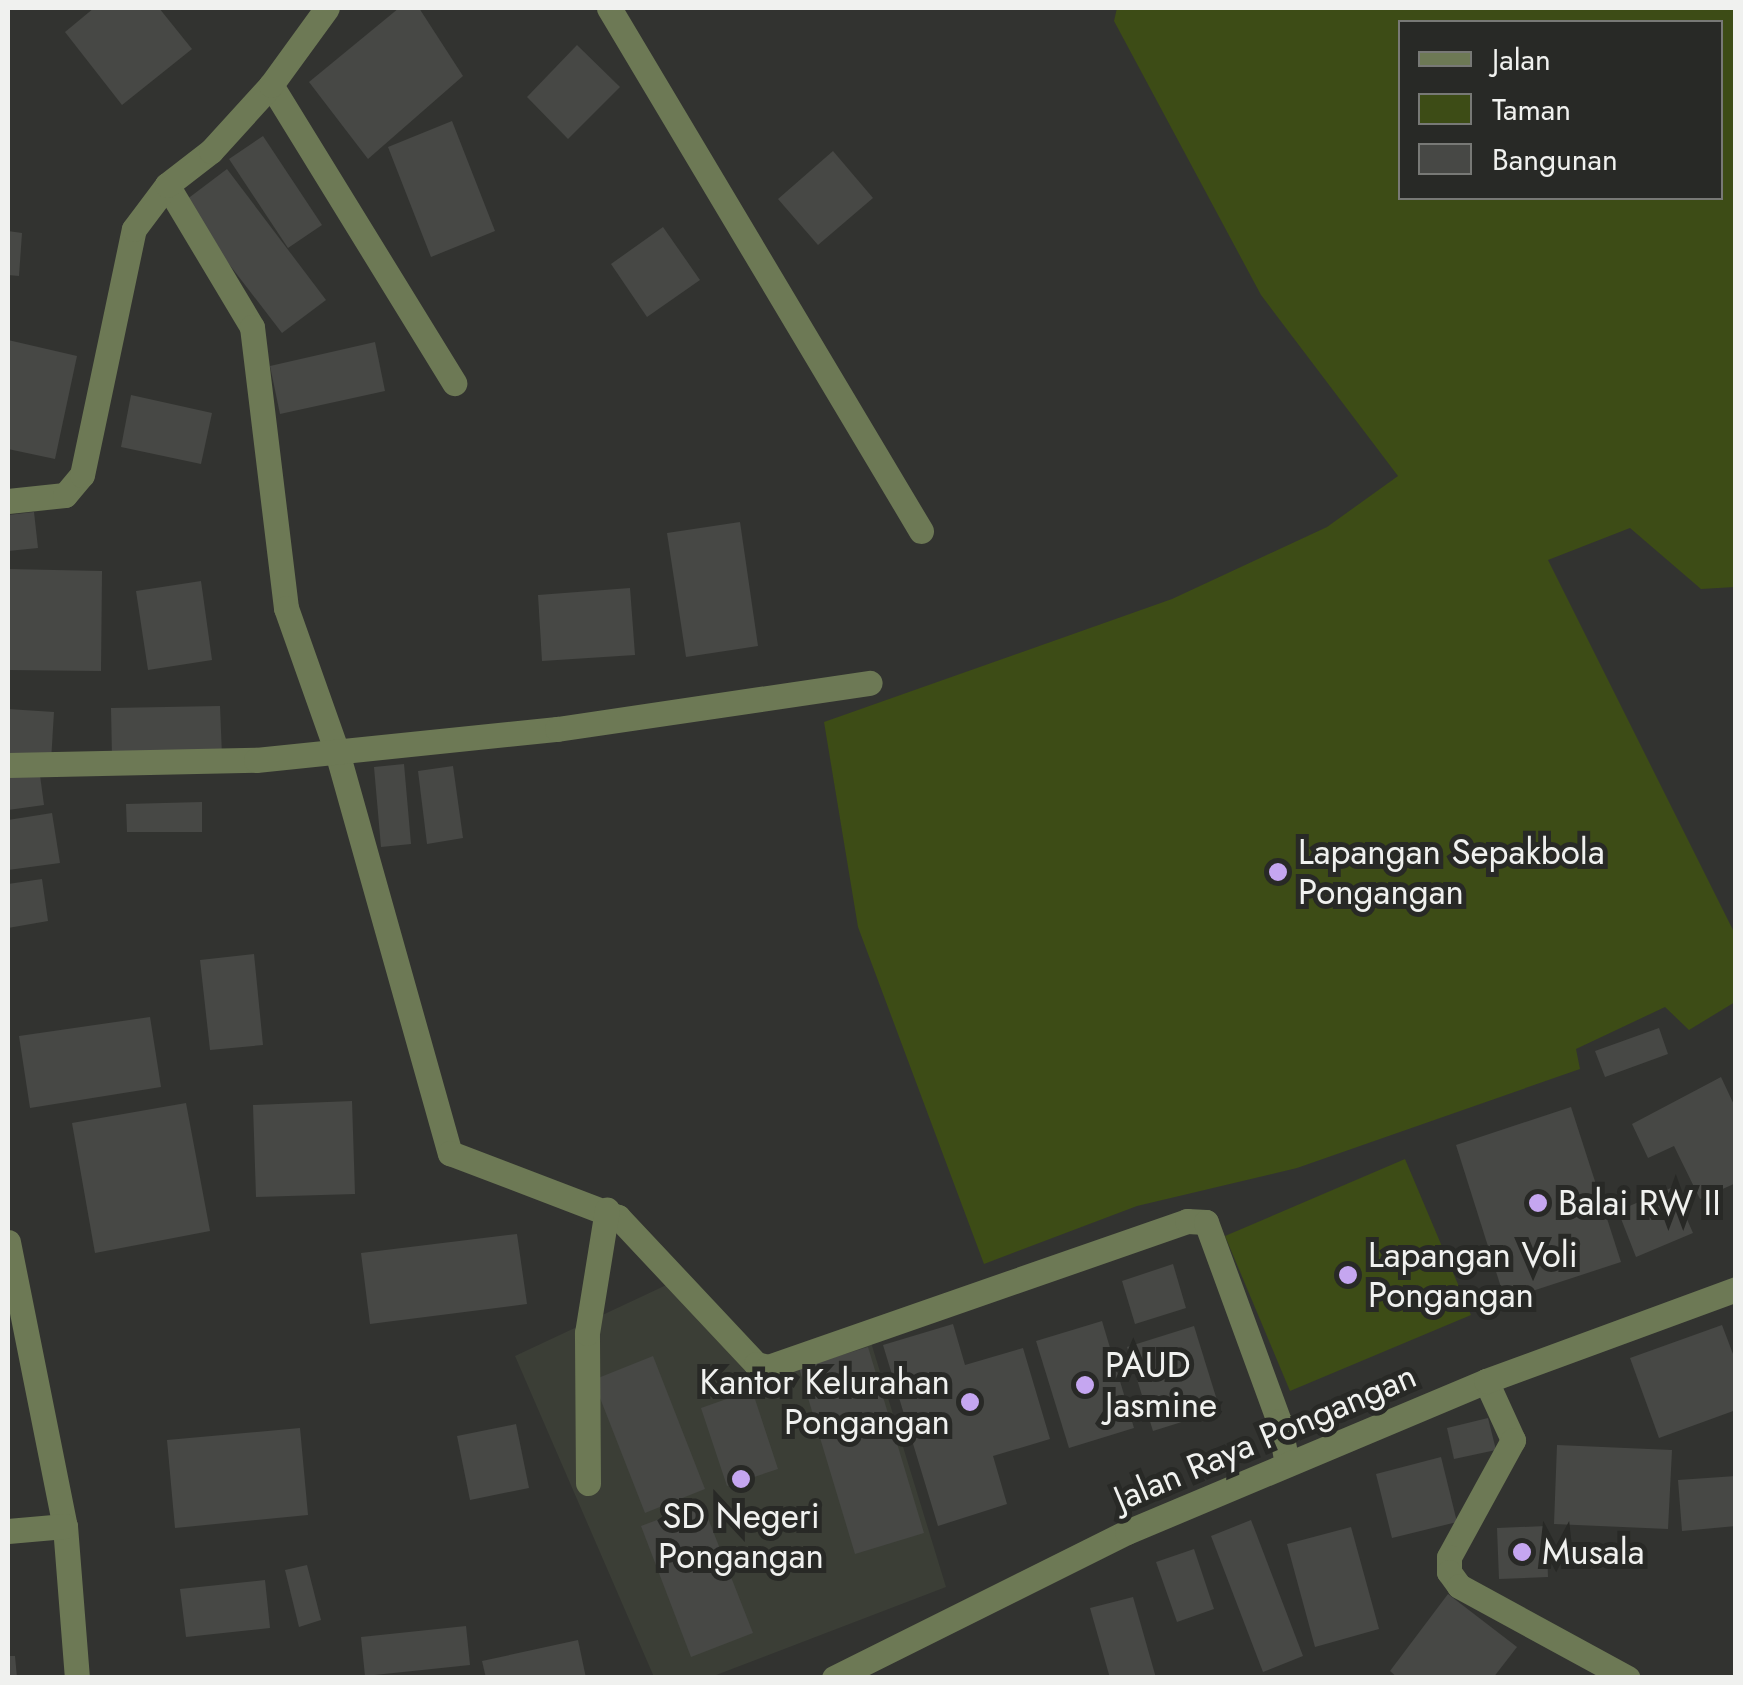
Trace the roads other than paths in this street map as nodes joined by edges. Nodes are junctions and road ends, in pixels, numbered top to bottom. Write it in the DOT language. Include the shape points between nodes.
graph roads {
  1 [pos="327,8"];
  2 [pos="609,8"];
  3 [pos="271,85"];
  4 [pos="167,185"];
  5 [pos="454,383"];
  6 [pos="8,500"];
  7 [pos="921,532"];
  8 [pos="870,684"];
  9 [pos="338,752"];
  10 [pos="8,765"];
  11 [pos="608,1210"];
  12 [pos="8,1242"];
  13 [pos="1736,1289"];
  14 [pos="1486,1382"];
  15 [pos="1287,1464"];
  16 [pos="588,1483"];
  17 [pos="65,1526"];
  18 [pos="8,1531"];
  19 [pos="77,1678"];
  20 [pos="834,1678"];
  21 [pos="1628,1678"];
  1 -- 3 [label="street"];
  2 -- 7 [label="street"];
  3 -- 4 [label="street" via="211,151"];
  3 -- 5 [label="street"];
  4 -- 6 [label="street" via="134,228 82,476 65,496"];
  4 -- 9 [label="street" via="252,328 286,608"];
  8 -- 9 [label="street"];
  9 -- 10 [label="street"];
  9 -- 11 [label="street" via="445,1144 459,1158"];
  11 -- 15 [label="street" via="756,1364 779,1368 1186,1221 1206,1222 1278,1421"];
  11 -- 16 [label="street" via="587,1333"];
  12 -- 17 [label="street"];
  13 -- 14 [label="street, Jalan Raya Pongangan"];
  14 -- 15 [label="street, Jalan Raya Pongangan"];
  14 -- 21 [label="street" via="1513,1440 1450,1557 1450,1572 1459,1586"];
  15 -- 20 [label="street, Jalan Raya Pongangan" via="1127,1532"];
  17 -- 18 [label="street"];
  17 -- 19 [label="street"];
}
